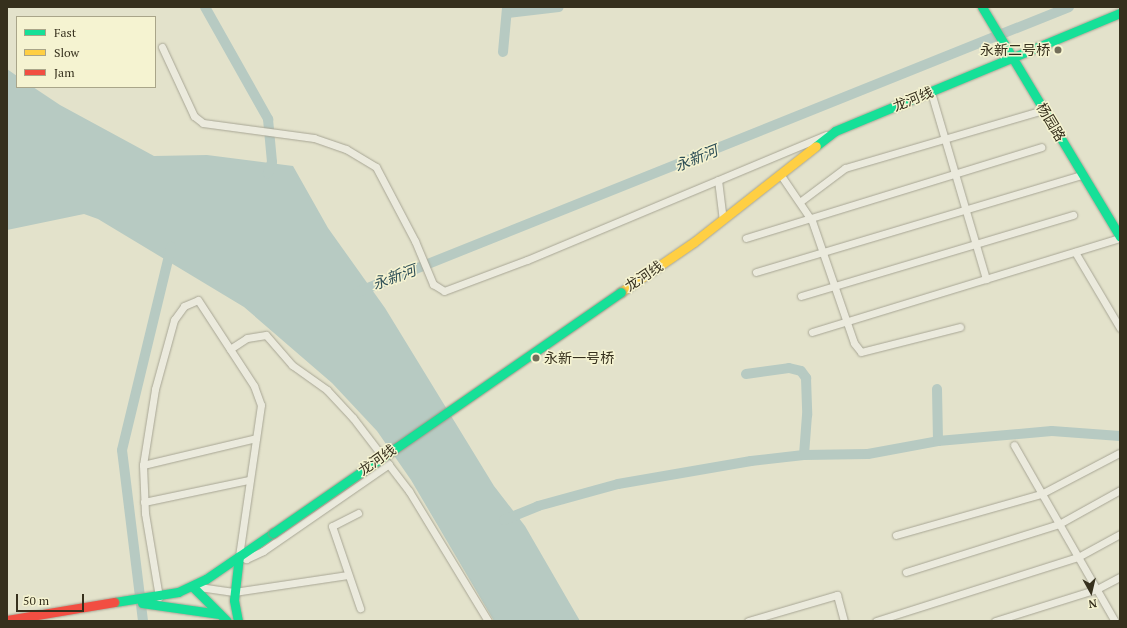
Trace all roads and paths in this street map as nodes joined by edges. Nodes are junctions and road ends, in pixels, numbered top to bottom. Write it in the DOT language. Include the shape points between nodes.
graph roads {
  1 [pos="982,7"];
  2 [pos="1120,12"];
  3 [pos="162,47"];
  4 [pos="1012,58"];
  5 [pos="931,92"];
  6 [pos="1043,110"];
  7 [pos="835,131"];
  8 [pos="945,139"];
  9 [pos="1041,147"];
  10 [pos="780,174"];
  11 [pos="955,174"];
  12 [pos="1082,175"];
  13 [pos="718,180"];
  14 [pos="801,201"];
  15 [pos="966,209"];
  16 [pos="1073,214"];
  17 [pos="723,218"];
  18 [pos="811,218"];
  19 [pos="1120,237"];
  20 [pos="746,238"];
  21 [pos="976,244"];
  22 [pos="825,251"];
  23 [pos="1075,252"];
  24 [pos="756,272"];
  25 [pos="986,279"];
  26 [pos="836,286"];
  27 [pos="801,296"];
  28 [pos="847,322"];
  29 [pos="960,327"];
  30 [pos="1120,328"];
  31 [pos="812,332"];
  32 [pos="230,349"];
  33 [pos="256,438"];
  34 [pos="1014,445"];
  35 [pos="1119,453"];
  36 [pos="389,464"];
  37 [pos="143,465"];
  38 [pos="248,480"];
  39 [pos="1120,490"];
  40 [pos="1041,494"];
  41 [pos="144,502"];
  42 [pos="358,513"];
  43 [pos="1059,524"];
  44 [pos="1120,534"];
  45 [pos="896,535"];
  46 [pos="239,556"];
  47 [pos="1078,557"];
  48 [pos="906,572"];
  49 [pos="348,575"];
  50 [pos="1120,577"];
  51 [pos="192,586"];
  52 [pos="1097,590"];
  53 [pos="234,592"];
  54 [pos="154,598"];
  55 [pos="130,602"];
  56 [pos="360,608"];
  57 [pos="219,614"];
  58 [pos="7,620"];
  59 [pos="227,621"];
  60 [pos="238,621"];
  61 [pos="488,621"];
  62 [pos="748,621"];
  63 [pos="844,621"];
  64 [pos="876,621"];
  65 [pos="995,621"];
  66 [pos="1115,621"];
  1 -- 4 [label="street, 杨园路"];
  2 -- 4 [label="street, 龙河线"];
  3 -- 13 [label="street" via="194,116 213,127 259,132 281,131 346,149 376,167 418,247 433,284 444,291"];
  4 -- 5 [label="street, 龙河线"];
  4 -- 6 [label="street, 杨园路"];
  5 -- 7 [label="street, 龙河线"];
  5 -- 8 [label="street"];
  6 -- 8 [label="street"];
  6 -- 12 [label="street, 杨园路"];
  7 -- 10 [label="street, 龙河线"];
  7 -- 13 [label="street"];
  8 -- 11 [label="street"];
  8 -- 14 [label="street" via="845,168"];
  9 -- 11 [label="street"];
  10 -- 14 [label="street"];
  10 -- 17 [label="street, 龙河线"];
  11 -- 15 [label="street"];
  11 -- 18 [label="street"];
  12 -- 15 [label="street"];
  12 -- 19 [label="street, 杨园路"];
  13 -- 17 [label="street"];
  14 -- 18 [label="street"];
  15 -- 21 [label="street"];
  15 -- 22 [label="street"];
  16 -- 21 [label="street"];
  17 -- 46 [label="street, 龙河线, bridge" via="621,292"];
  18 -- 20 [label="street"];
  18 -- 22 [label="street"];
  19 -- 23 [label="street"];
  21 -- 25 [label="street"];
  21 -- 26 [label="street"];
  22 -- 24 [label="street"];
  22 -- 26 [label="street"];
  23 -- 25 [label="street"];
  23 -- 30 [label="street"];
  25 -- 28 [label="street"];
  26 -- 27 [label="street"];
  26 -- 28 [label="street"];
  28 -- 29 [label="street" via="861,352"];
  28 -- 31 [label="street"];
  32 -- 33 [label="street" via="259,396 261,416"];
  32 -- 36 [label="street" via="259,333 273,340 292,365 327,390 354,418"];
  32 -- 37 [label="street" via="198,300 180,309 155,389"];
  33 -- 37 [label="street"];
  33 -- 38 [label="street"];
  34 -- 40 [label="street"];
  35 -- 40 [label="street"];
  36 -- 46 [label="street" via="263,551 246,559"];
  36 -- 61 [label="street" via="426,518"];
  37 -- 41 [label="street"];
  38 -- 41 [label="street"];
  38 -- 46 [label="street"];
  39 -- 43 [label="street"];
  40 -- 43 [label="street"];
  40 -- 45 [label="street"];
  41 -- 54 [label="street"];
  42 -- 49 [label="street" via="332,526"];
  43 -- 47 [label="street"];
  43 -- 48 [label="street"];
  44 -- 47 [label="street"];
  46 -- 51 [label="street, 龙河线"];
  46 -- 53 [label="street"];
  47 -- 52 [label="street"];
  47 -- 64 [label="street"];
  49 -- 53 [label="street"];
  49 -- 56 [label="street"];
  50 -- 52 [label="street"];
  51 -- 53 [label="street"];
  51 -- 54 [label="street, 龙河线"];
  51 -- 57 [label="street"];
  52 -- 65 [label="street"];
  52 -- 66 [label="street"];
  53 -- 60 [label="street"];
  54 -- 55 [label="street, 龙河线"];
  55 -- 57 [label="street"];
  55 -- 58 [label="street, 龙河线"];
  57 -- 59 [label="street"];
  62 -- 63 [label="street" via="837,595"];
}
